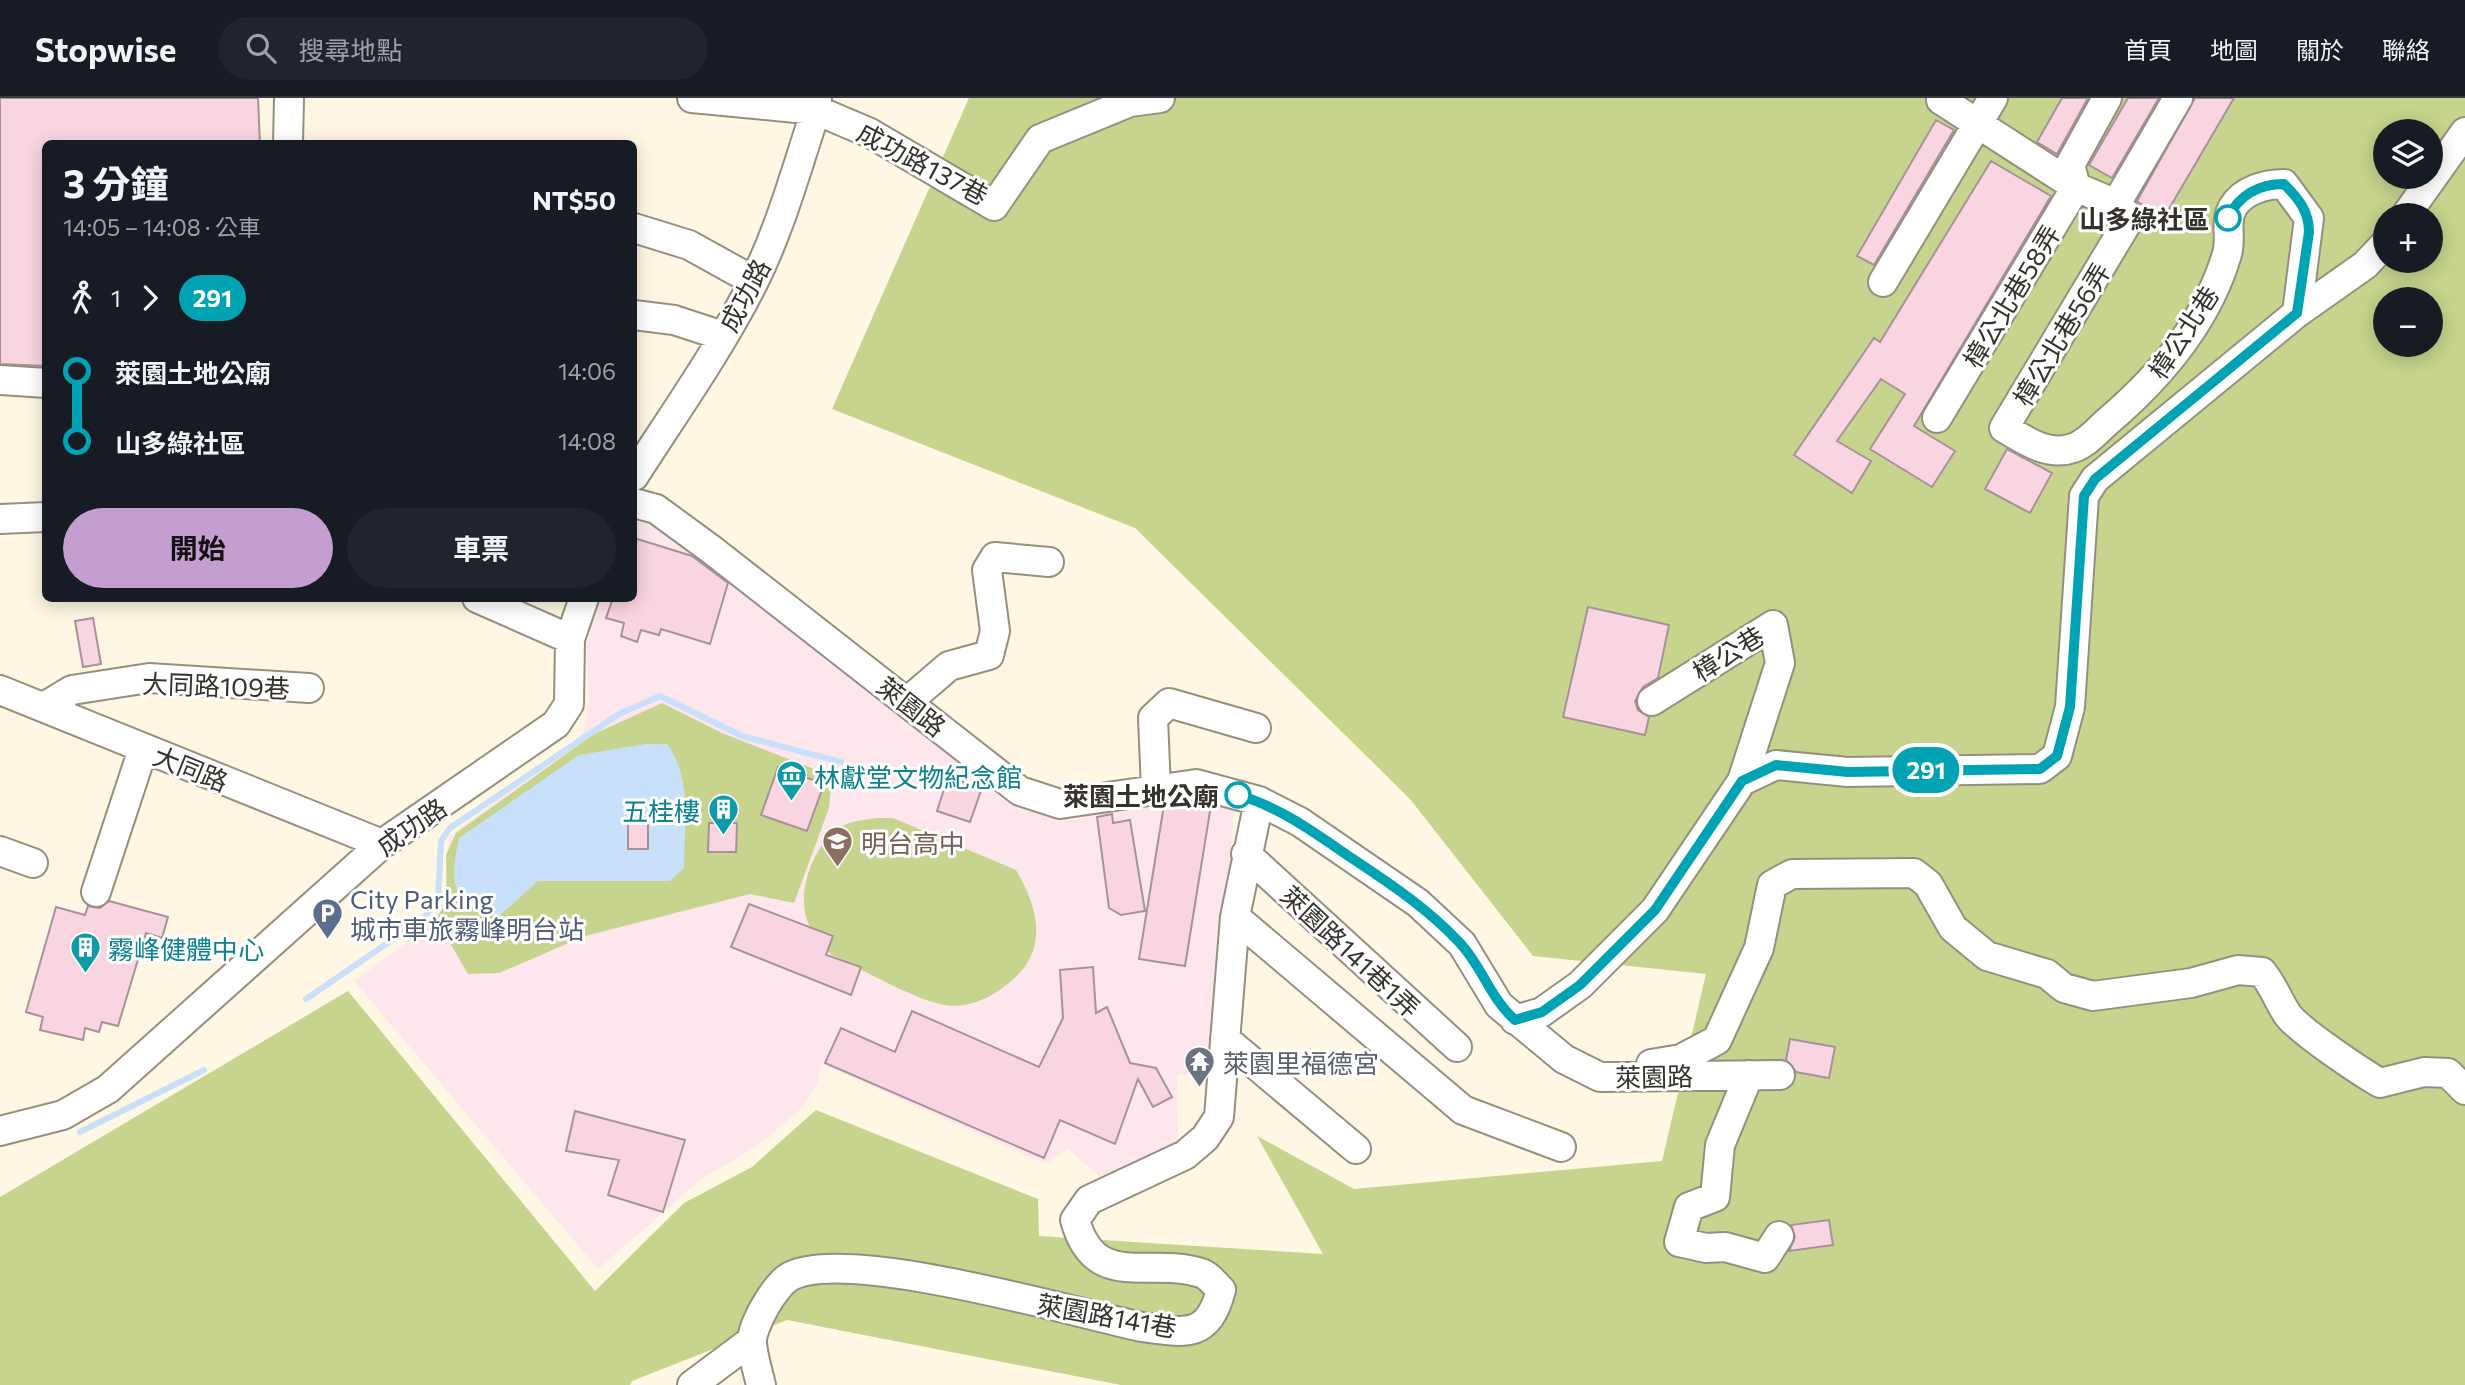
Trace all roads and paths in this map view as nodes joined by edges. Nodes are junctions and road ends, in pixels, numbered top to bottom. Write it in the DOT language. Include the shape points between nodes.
graph roads {
  1 [pos="289,98"];
  2 [pos="692,98"];
  3 [pos="1160,98"];
  4 [pos="1993,98"];
  5 [pos="2107,98"];
  6 [pos="2178,98"];
  7 [pos="1941,100"];
  8 [pos="817,104"];
  9 [pos="1978,125"];
  10 [pos="2465,132"];
  11 [pos="288,140"];
  12 [pos="2076,187"];
  13 [pos="2415,203"];
  14 [pos="2116,204"];
  15 [pos="637,229"];
  16 [pos="2373,257"];
  17 [pos="754,281"];
  18 [pos="1883,282"];
  19 [pos="2297,313"];
  20 [pos="637,315"];
  21 [pos="723,335"];
  22 [pos="0,380"];
  23 [pos="42,383"];
  24 [pos="1937,418"];
  25 [pos="2004,428"];
  26 [pos="637,470"];
  27 [pos="637,504"];
  28 [pos="42,517"];
  29 [pos="0,519"];
  30 [pos="1049,562"];
  31 [pos="487,602"];
  32 [pos="583,602"];
  33 [pos="570,639"];
  34 [pos="309,688"];
  35 [pos="0,690"];
  36 [pos="1653,701"];
  37 [pos="907,702"];
  38 [pos="44,707"];
  39 [pos="1256,729"];
  40 [pos="143,749"];
  41 [pos="1742,781"];
  42 [pos="1156,789"];
  43 [pos="1259,801"];
  44 [pos="382,844"];
  45 [pos="0,851"];
  46 [pos="1246,854"];
  47 [pos="33,863"];
  48 [pos="96,892"];
  49 [pos="1235,917"];
  50 [pos="1515,1020"];
  51 [pos="1225,1040"];
  52 [pos="1457,1047"];
  53 [pos="1780,1074"];
  54 [pos="1749,1075"];
  55 [pos="1601,1077"];
  56 [pos="2465,1090"];
  57 [pos="0,1131"];
  58 [pos="1561,1147"];
  59 [pos="1356,1149"];
  60 [pos="1779,1236"];
  61 [pos="751,1341"];
  62 [pos="692,1385"];
  63 [pos="761,1385"];
  1 -- 11 [label="street"];
  2 -- 8 [label="street"];
  3 -- 8 [label="street, 成功路137巷" via="1130,102 1040,139 994,205"];
  4 -- 9 [label="street"];
  5 -- 12 [label="street" via="2070,165"];
  6 -- 14 [label="street"];
  7 -- 9 [label="street"];
  8 -- 17 [label="street, 成功路"];
  9 -- 12 [label="street"];
  9 -- 18 [label="street"];
  10 -- 13 [label="street"];
  12 -- 14 [label="street"];
  12 -- 24 [label="street, 樟公北巷58弄"];
  14 -- 25 [label="street, 樟公北巷56弄" via="2130,218"];
  15 -- 17 [label="street" via="690,245"];
  16 -- 19 [label="street"];
  17 -- 21 [label="street, 成功路"];
  19 -- 25 [label="street, 樟公北巷" via="2309,218 2284,184 2266,184 2234,204 2228,218 2228,252 2209,299 2166,367 2147,387 2072,449 2041,449"];
  19 -- 41 [label="street, 樟公北巷" via="2095,479 2084,496 2070,707 2057,756 2040,769 1848,772 1776,765"];
  20 -- 21 [label="street" via="674,320"];
  21 -- 26 [label="street, 成功路"];
  22 -- 23 [label="street"];
  27 -- 37 [label="street, 萊園路" via="656,509"];
  28 -- 29 [label="street"];
  30 -- 37 [label="street" via="995,557 987,570 995,631 989,655 949,666"];
  31 -- 33 [label="street"];
  32 -- 33 [label="street, 成功路"];
  33 -- 44 [label="street, 成功路" via="569,704 556,724"];
  34 -- 38 [label="street, 大同路109巷" via="149,678 72,690"];
  35 -- 38 [label="street, 大同路"];
  36 -- 41 [label="street, 樟公巷" via="1773,625 1780,663"];
  37 -- 42 [label="street, 萊園路" via="1020,791 1048,802"];
  38 -- 40 [label="street, 大同路"];
  39 -- 42 [label="street" via="1169,703 1153,718"];
  40 -- 44 [label="street, 大同路"];
  40 -- 48 [label="street"];
  41 -- 50 [label="street" via="1655,910 1580,985 1542,1012"];
  42 -- 43 [label="street, 萊園路" via="1196,784"];
  43 -- 46 [label="street, 萊園路141巷"];
  43 -- 50 [label="street, 萊園路" via="1300,822 1418,903 1462,944 1499,1005"];
  44 -- 57 [label="street, 成功路" via="108,1089 63,1115"];
  45 -- 47 [label="street"];
  46 -- 49 [label="street, 萊園路141巷"];
  46 -- 52 [label="street, 萊園路141巷1弄"];
  49 -- 51 [label="street, 萊園路141巷"];
  49 -- 58 [label="street" via="1463,1110"];
  50 -- 55 [label="street, 萊園路" via="1564,1059"];
  51 -- 59 [label="street"];
  51 -- 61 [label="street, 萊園路141巷" via="1219,1117 1205,1138 1185,1155 1089,1200 1075,1220 1082,1244 1105,1265 1203,1273 1221,1290 1215,1313 1198,1329 1142,1327 889,1270 807,1270 788,1277 770,1297"];
  53 -- 54 [label="street, 萊園路"];
  54 -- 55 [label="street, 萊園路"];
  54 -- 60 [label="street" via="1720,1145 1715,1197 1689,1208 1679,1242 1765,1258"];
  55 -- 56 [label="street" via="1681,1059 1717,1040 1759,948 1772,885 1792,874 1914,873 1928,884 1953,928 1987,956 2047,974 2064,988 2093,996 2191,982 2238,970 2262,972 2288,1016 2380,1083 2424,1072 2448,1073"];
  61 -- 62 [label="street, 萊園路141巷"];
  61 -- 63 [label="street"];
}
